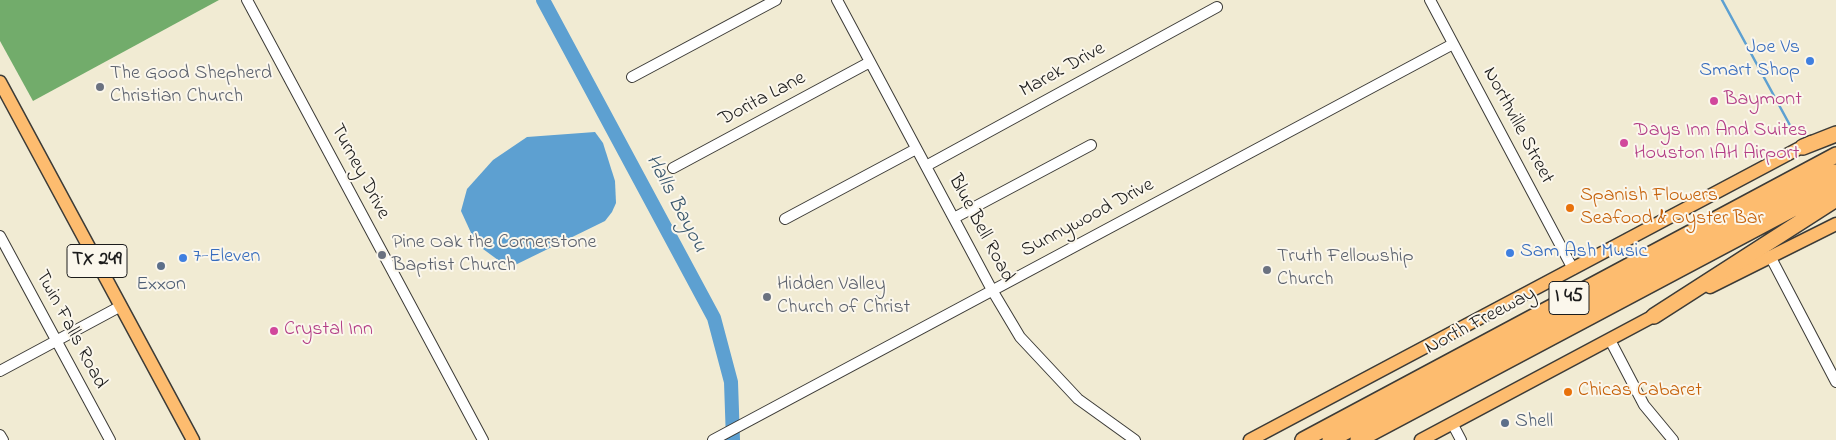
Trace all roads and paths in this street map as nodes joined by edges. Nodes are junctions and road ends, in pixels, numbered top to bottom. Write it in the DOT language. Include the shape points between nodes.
graph roads {
  1 [pos="247,0"];
  2 [pos="776,0"];
  3 [pos="837,0"];
  4 [pos="1430,0"];
  5 [pos="1217,7"];
  6 [pos="1453,44"];
  7 [pos="870,62"];
  8 [pos="632,77"];
  9 [pos="0,82"];
  10 [pos="1836,127"];
  11 [pos="1836,134"];
  12 [pos="1090,145"];
  13 [pos="1804,147"];
  14 [pos="916,149"];
  15 [pos="1836,155"];
  16 [pos="926,166"];
  17 [pos="673,168"];
  18 [pos="1836,172"];
  19 [pos="1836,186"];
  20 [pos="1836,199"];
  21 [pos="954,218"];
  22 [pos="785,219"];
  23 [pos="1836,224"];
  24 [pos="0,236"];
  25 [pos="1770,256"];
  26 [pos="1573,269"];
  27 [pos="992,290"];
  28 [pos="121,306"];
  29 [pos="1654,316"];
  30 [pos="56,340"];
  31 [pos="1610,340"];
  32 [pos="0,371"];
  33 [pos="1836,382"];
  34 [pos="1452,423"];
  35 [pos="0,435"];
  36 [pos="3,440"];
  37 [pos="110,440"];
  38 [pos="193,440"];
  39 [pos="483,440"];
  40 [pos="713,440"];
  41 [pos="1135,440"];
  42 [pos="1250,440"];
  43 [pos="1303,440"];
  44 [pos="1330,440"];
  45 [pos="1358,440"];
  46 [pos="1421,440"];
  47 [pos="1461,440"];
  48 [pos="1673,440"];
  1 -- 39 [label="street, Turney Drive"];
  2 -- 8 [label="street"];
  3 -- 7 [label="street, Blue Bell Road"];
  4 -- 6 [label="street, Northville Street"];
  5 -- 16 [label="street, Marek Drive"];
  6 -- 26 [label="street, Northville Street"];
  6 -- 27 [label="street, Sunnywood Drive"];
  7 -- 14 [label="street, Blue Bell Road"];
  7 -- 17 [label="street, Dorita Lane"];
  9 -- 28 [label="main road, TX 249"];
  10 -- 13 [label="main road"];
  11 -- 13 [label="highway"];
  12 -- 21 [label="street"];
  13 -- 26 [label="main road"];
  14 -- 16 [label="street, Blue Bell Road"];
  14 -- 22 [label="street"];
  15 -- 43 [label="highway, North Freeway / I 45"];
  16 -- 21 [label="street, Blue Bell Road"];
  18 -- 44 [label="highway, North Freeway / I 45"];
  19 -- 45 [label="highway, I 45"];
  20 -- 29 [label="highway"];
  21 -- 27 [label="street, Blue Bell Road"];
  23 -- 25 [label="main road"];
  24 -- 30 [label="street, Twin Falls Road"];
  25 -- 29 [label="main road"];
  25 -- 33 [label="street"];
  26 -- 42 [label="main road"];
  27 -- 40 [label="street, Sunnywood Drive"];
  27 -- 41 [label="street, Blue Bell Road" via="1020,337 1078,399"];
  28 -- 30 [label="street"];
  28 -- 38 [label="main road, TX 249"];
  29 -- 31 [label="main road"];
  30 -- 32 [label="street"];
  30 -- 37 [label="street, Twin Falls Road"];
  31 -- 34 [label="main road"];
  31 -- 48 [label="street" via="1644,405"];
  34 -- 46 [label="main road"];
  34 -- 47 [label="street"];
  35 -- 36 [label="street"];
}
